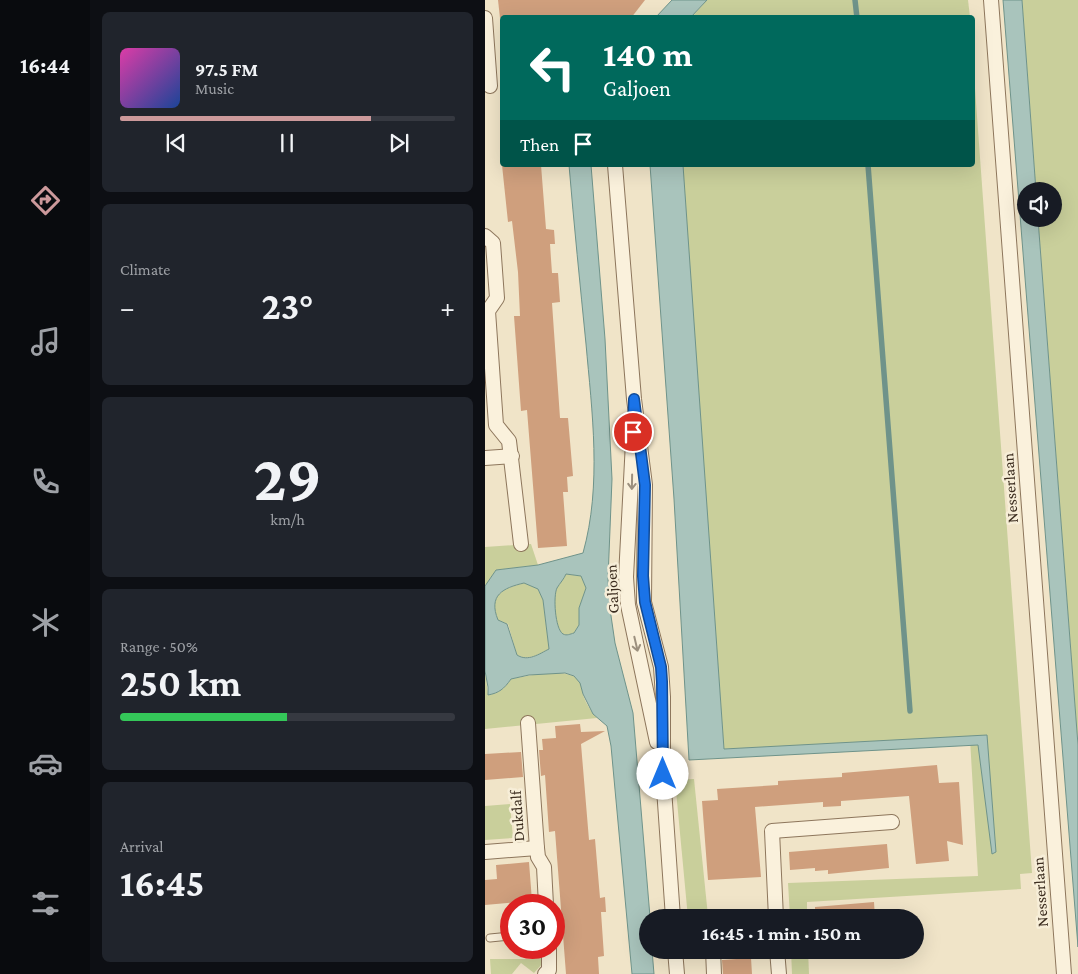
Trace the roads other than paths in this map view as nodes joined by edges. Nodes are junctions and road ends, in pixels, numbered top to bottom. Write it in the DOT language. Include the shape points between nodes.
graph roads {
  1 [pos="991,0"];
  2 [pos="485,18"];
  3 [pos="493,86"];
  4 [pos="615,167"];
  5 [pos="485,236"];
  6 [pos="490,277"];
  7 [pos="512,456"];
  8 [pos="485,458"];
  9 [pos="521,544"];
  10 [pos="528,724"];
  11 [pos="892,822"];
  12 [pos="537,848"];
  13 [pos="485,852"];
  14 [pos="545,894"];
  15 [pos="672,909"];
  16 [pos="776,909"];
  17 [pos="500,937"];
  18 [pos="490,938"];
  19 [pos="549,959"];
  20 [pos="676,959"];
  21 [pos="713,959"];
  22 [pos="778,959"];
  23 [pos="545,974"];
  24 [pos="677,974"];
  25 [pos="714,974"];
  26 [pos="779,974"];
  27 [pos="1064,974"];
  1 -- 27 [label="street, Nesserlaan"];
  2 -- 3 [label="street"];
  4 -- 15 [label="street, Galjoen" via="634,399 626,577 628,605 663,774"];
  5 -- 6 [label="street" via="493,243"];
  6 -- 7 [label="street" via="497,298 488,311 496,425 509,440"];
  7 -- 8 [label="street"];
  7 -- 9 [label="street"];
  10 -- 12 [label="street, Dukdalf"];
  11 -- 16 [label="street" via="772,831"];
  12 -- 13 [label="street"];
  12 -- 14 [label="street, Dukdalf" via="544,868"];
  17 -- 18 [label="lane"];
  19 -- 23 [label="street" via="549,970"];
  20 -- 24 [label="street"];
  21 -- 25 [label="street"];
  22 -- 26 [label="street"];
}
